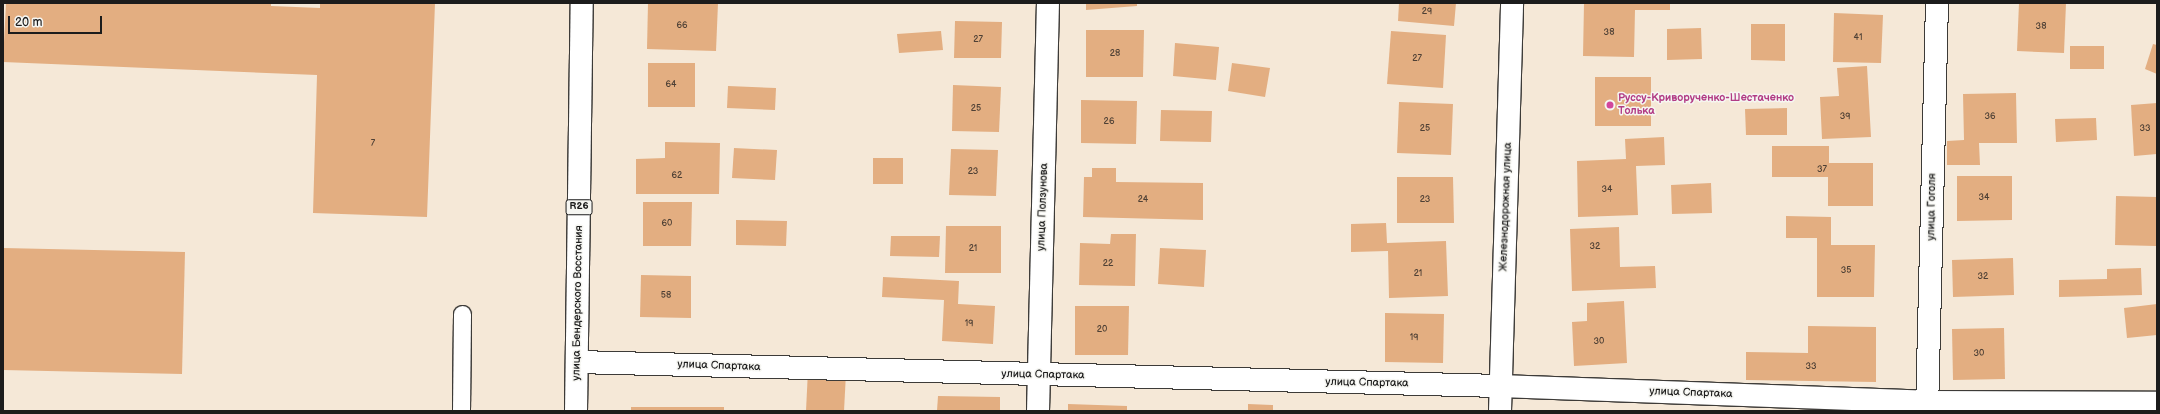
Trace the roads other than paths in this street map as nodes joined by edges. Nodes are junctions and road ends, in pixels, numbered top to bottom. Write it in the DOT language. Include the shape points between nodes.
graph roads {
  1 [pos="582,3"];
  2 [pos="1048,3"];
  3 [pos="1512,3"];
  4 [pos="1937,3"];
  5 [pos="462,314"];
  6 [pos="577,362"];
  7 [pos="1038,375"];
  8 [pos="1500,386"];
  9 [pos="2157,403"];
  10 [pos="1927,407"];
  11 [pos="461,411"];
  12 [pos="576,411"];
  13 [pos="1038,411"];
  14 [pos="1500,411"];
  1 -- 6 [label="street, улица Бендерского Восстания / R26"];
  2 -- 7 [label="street, улица Ползунова"];
  3 -- 8 [label="street, Железнодорожная улица"];
  4 -- 10 [label="street, улица Гоголя"];
  5 -- 11 [label="lane"];
  6 -- 7 [label="street, улица Спартака"];
  6 -- 12 [label="street, улица Бендерского Восстания / R26"];
  7 -- 8 [label="street, улица Спартака"];
  7 -- 13 [label="street, улица Ползунова"];
  8 -- 10 [label="street, улица Спартака"];
  8 -- 14 [label="street, Железнодорожная улица"];
  9 -- 10 [label="street, улица Спартака"];
}
